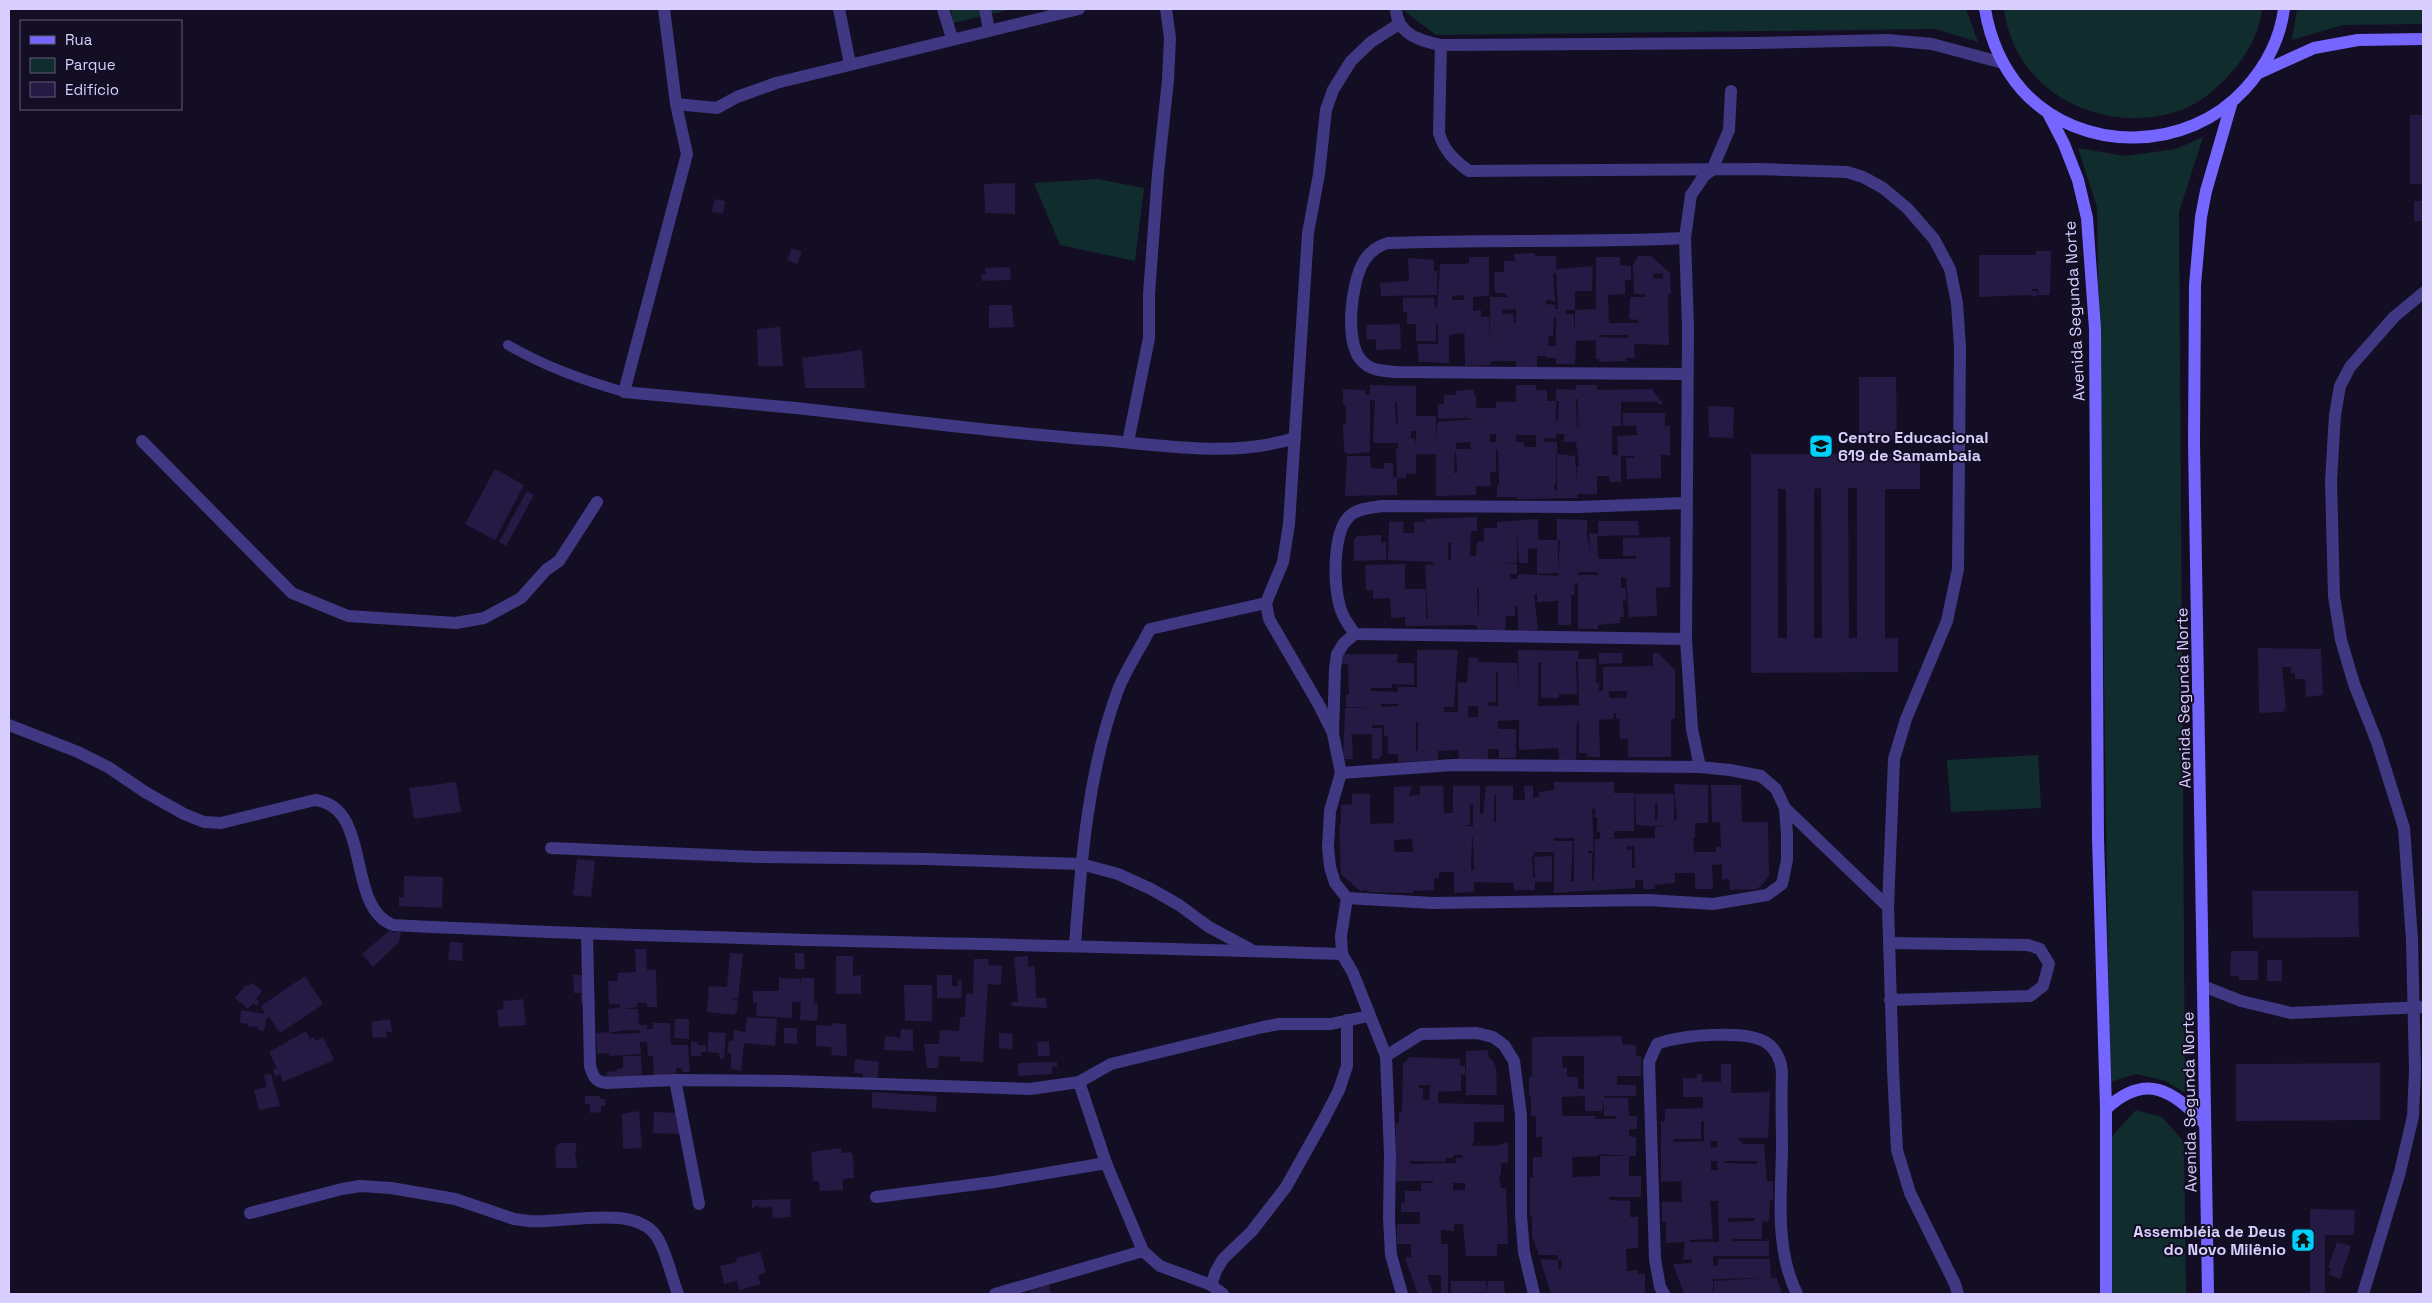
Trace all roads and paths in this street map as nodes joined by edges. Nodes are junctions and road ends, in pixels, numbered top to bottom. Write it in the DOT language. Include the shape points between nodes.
graph roads {
  1 [pos="664,9"];
  2 [pos="839,9"];
  3 [pos="943,9"];
  4 [pos="985,9"];
  5 [pos="1079,9"];
  6 [pos="1166,9"];
  7 [pos="1985,9"];
  8 [pos="2284,9"];
  9 [pos="1395,15"];
  10 [pos="989,30"];
  11 [pos="952,38"];
  12 [pos="2423,39"];
  13 [pos="1441,44"];
  14 [pos="2003,63"];
  15 [pos="850,64"];
  16 [pos="2262,72"];
  17 [pos="1731,91"];
  18 [pos="676,104"];
  19 [pos="2231,105"];
  20 [pos="2048,112"];
  21 [pos="1712,170"];
  22 [pos="1685,238"];
  23 [pos="2423,293"];
  24 [pos="508,345"];
  25 [pos="1687,374"];
  26 [pos="624,392"];
  27 [pos="1295,438"];
  28 [pos="142,441"];
  29 [pos="1128,442"];
  30 [pos="597,502"];
  31 [pos="1686,503"];
  32 [pos="1266,603"];
  33 [pos="1355,634"];
  34 [pos="1686,639"];
  35 [pos="9,725"];
  36 [pos="1334,734"];
  37 [pos="1700,767"];
  38 [pos="1341,773"];
  39 [pos="1785,808"];
  40 [pos="551,848"];
  41 [pos="1081,864"];
  42 [pos="1347,898"];
  43 [pos="1888,907"];
  44 [pos="587,935"];
  45 [pos="1889,943"];
  46 [pos="1075,944"];
  47 [pos="1253,950"];
  48 [pos="2418,952"];
  49 [pos="1342,954"];
  50 [pos="2203,986"];
  51 [pos="1890,1000"];
  52 [pos="2418,1007"];
  53 [pos="1369,1016"];
  54 [pos="1347,1020"];
  55 [pos="1386,1056"];
  56 [pos="676,1080"];
  57 [pos="1079,1082"];
  58 [pos="2106,1109"];
  59 [pos="2205,1124"];
  60 [pos="1106,1164"];
  61 [pos="876,1197"];
  62 [pos="699,1204"];
  63 [pos="250,1213"];
  64 [pos="1143,1251"];
  65 [pos="1211,1285"];
  66 [pos="678,1294"];
  67 [pos="995,1294"];
  68 [pos="1223,1294"];
  69 [pos="1402,1294"];
  70 [pos="1534,1294"];
  71 [pos="1664,1294"];
  72 [pos="1796,1294"];
  73 [pos="1958,1294"];
  74 [pos="2106,1294"];
  75 [pos="2208,1294"];
  76 [pos="2363,1294"];
  1 -- 18 [label="street"];
  2 -- 15 [label="street"];
  3 -- 11 [label="street"];
  4 -- 10 [label="street"];
  5 -- 10 [label="street"];
  6 -- 29 [label="street" via="1170,55 1149,294 1149,338"];
  7 -- 14 [label="street" via="1988,31"];
  8 -- 16 [label="street" via="2282,29"];
  9 -- 13 [label="street" via="1409,34 1422,41"];
  9 -- 27 [label="street" via="1351,61 1337,82 1326,110 1308,233"];
  10 -- 11 [label="street"];
  11 -- 15 [label="street"];
  12 -- 16 [label="street" via="2358,40 2314,48"];
  13 -- 14 [label="street" via="1888,40 1932,44"];
  13 -- 21 [label="street" via="1442,145 1470,171"];
  14 -- 20 [label="street" via="2022,90"];
  15 -- 18 [label="street" via="776,83 716,108"];
  16 -- 19 [label="street"];
  17 -- 21 [label="street" via="1729,130"];
  18 -- 26 [label="street" via="687,154"];
  19 -- 20 [label="street" via="2189,129 2141,139 2092,133"];
  19 -- 50 [label="street, Avenida Segunda Norte" via="2206,191 2195,285 2194,442"];
  20 -- 58 [label="street, Avenida Segunda Norte" via="2078,180 2091,254 2095,348 2098,838"];
  21 -- 22 [label="street" via="1691,195"];
  21 -- 43 [label="street" via="1808,170 1847,172 1862,177 1883,188 1906,208 1934,239 1950,269 1957,303 1960,348 1958,569 1947,621 1906,718 1894,759"];
  22 -- 25 [label="street"];
  22 -- 25 [label="street" via="1445,241 1378,246 1364,260 1358,272 1352,300 1352,338 1357,356 1376,370"];
  23 -- 48 [label="street" via="2368,345 2340,386 2331,481 2334,596 2341,640 2404,828"];
  24 -- 26 [label="lane" via="567,375"];
  25 -- 31 [label="street"];
  26 -- 29 [label="street" via="1052,437"];
  27 -- 29 [label="street" via="1271,445 1235,449"];
  27 -- 32 [label="street" via="1283,562"];
  28 -- 30 [label="street" via="292,593 348,616 456,623 484,618 521,598 546,570 559,561"];
  31 -- 33 [label="street" via="1578,507 1382,506 1354,512 1340,534 1336,570 1339,603"];
  31 -- 34 [label="street"];
  32 -- 36 [label="street" via="1268,619"];
  32 -- 41 [label="street" via="1150,629 1118,689 1098,761"];
  33 -- 34 [label="street"];
  33 -- 36 [label="street" via="1344,643 1338,654 1333,699"];
  34 -- 37 [label="street" via="1692,729"];
  35 -- 44 [label="street" via="78,752 204,822 221,823 315,800 325,801 341,812 371,903 386,922 393,925"];
  36 -- 38 [label="street"];
  37 -- 38 [label="street" via="1452,765"];
  37 -- 39 [label="street" via="1761,776 1776,789"];
  38 -- 42 [label="street" via="1330,811 1328,847 1335,883"];
  39 -- 42 [label="street" via="1788,860 1782,884 1767,895 1713,904 1648,900 1432,902"];
  39 -- 43 [label="street"];
  40 -- 41 [label="street" via="756,857"];
  41 -- 46 [label="street"];
  41 -- 47 [label="street" via="1118,874 1151,889 1209,927"];
  42 -- 49 [label="street" via="1341,936"];
  43 -- 45 [label="street"];
  44 -- 46 [label="street"];
  44 -- 56 [label="street" via="590,1066 594,1078 599,1083"];
  45 -- 51 [label="street"];
  45 -- 51 [label="street" via="2028,945 2040,950 2049,964 2042,986 2030,996"];
  46 -- 47 [label="street"];
  47 -- 49 [label="street"];
  48 -- 52 [label="street"];
  49 -- 53 [label="street"];
  50 -- 52 [label="street" via="2241,1001 2291,1014"];
  50 -- 59 [label="street, Avenida Segunda Norte"];
  51 -- 73 [label="street" via="1898,1150 1910,1193"];
  52 -- 76 [label="street" via="2413,1116 2400,1172"];
  53 -- 54 [label="street"];
  53 -- 55 [label="street"];
  54 -- 57 [label="street" via="1330,1024 1263,1027 1111,1064"];
  54 -- 65 [label="street" via="1347,1066 1339,1090 1286,1187 1252,1231 1223,1259"];
  55 -- 69 [label="street" via="1391,1255"];
  55 -- 70 [label="street" via="1421,1034 1477,1033 1504,1045 1514,1061 1521,1115 1524,1252"];
  56 -- 57 [label="street" via="788,1080 1030,1089"];
  56 -- 62 [label="street"];
  57 -- 60 [label="street"];
  58 -- 59 [label="street" via="2130,1091 2158,1090 2170,1094"];
  58 -- 74 [label="street, Avenida Segunda Norte"];
  59 -- 75 [label="street, Avenida Segunda Norte"];
  60 -- 61 [label="street"];
  60 -- 64 [label="street"];
  63 -- 66 [label="street" via="360,1186 446,1198 529,1221 634,1220 644,1224 657,1238"];
  64 -- 65 [label="street" via="1160,1266"];
  64 -- 67 [label="street"];
  65 -- 68 [label="street"];
  71 -- 72 [label="street" via="1655,1259 1648,1062 1657,1044 1689,1035 1759,1039 1773,1048 1778,1056 1782,1072 1782,1246"];
}
